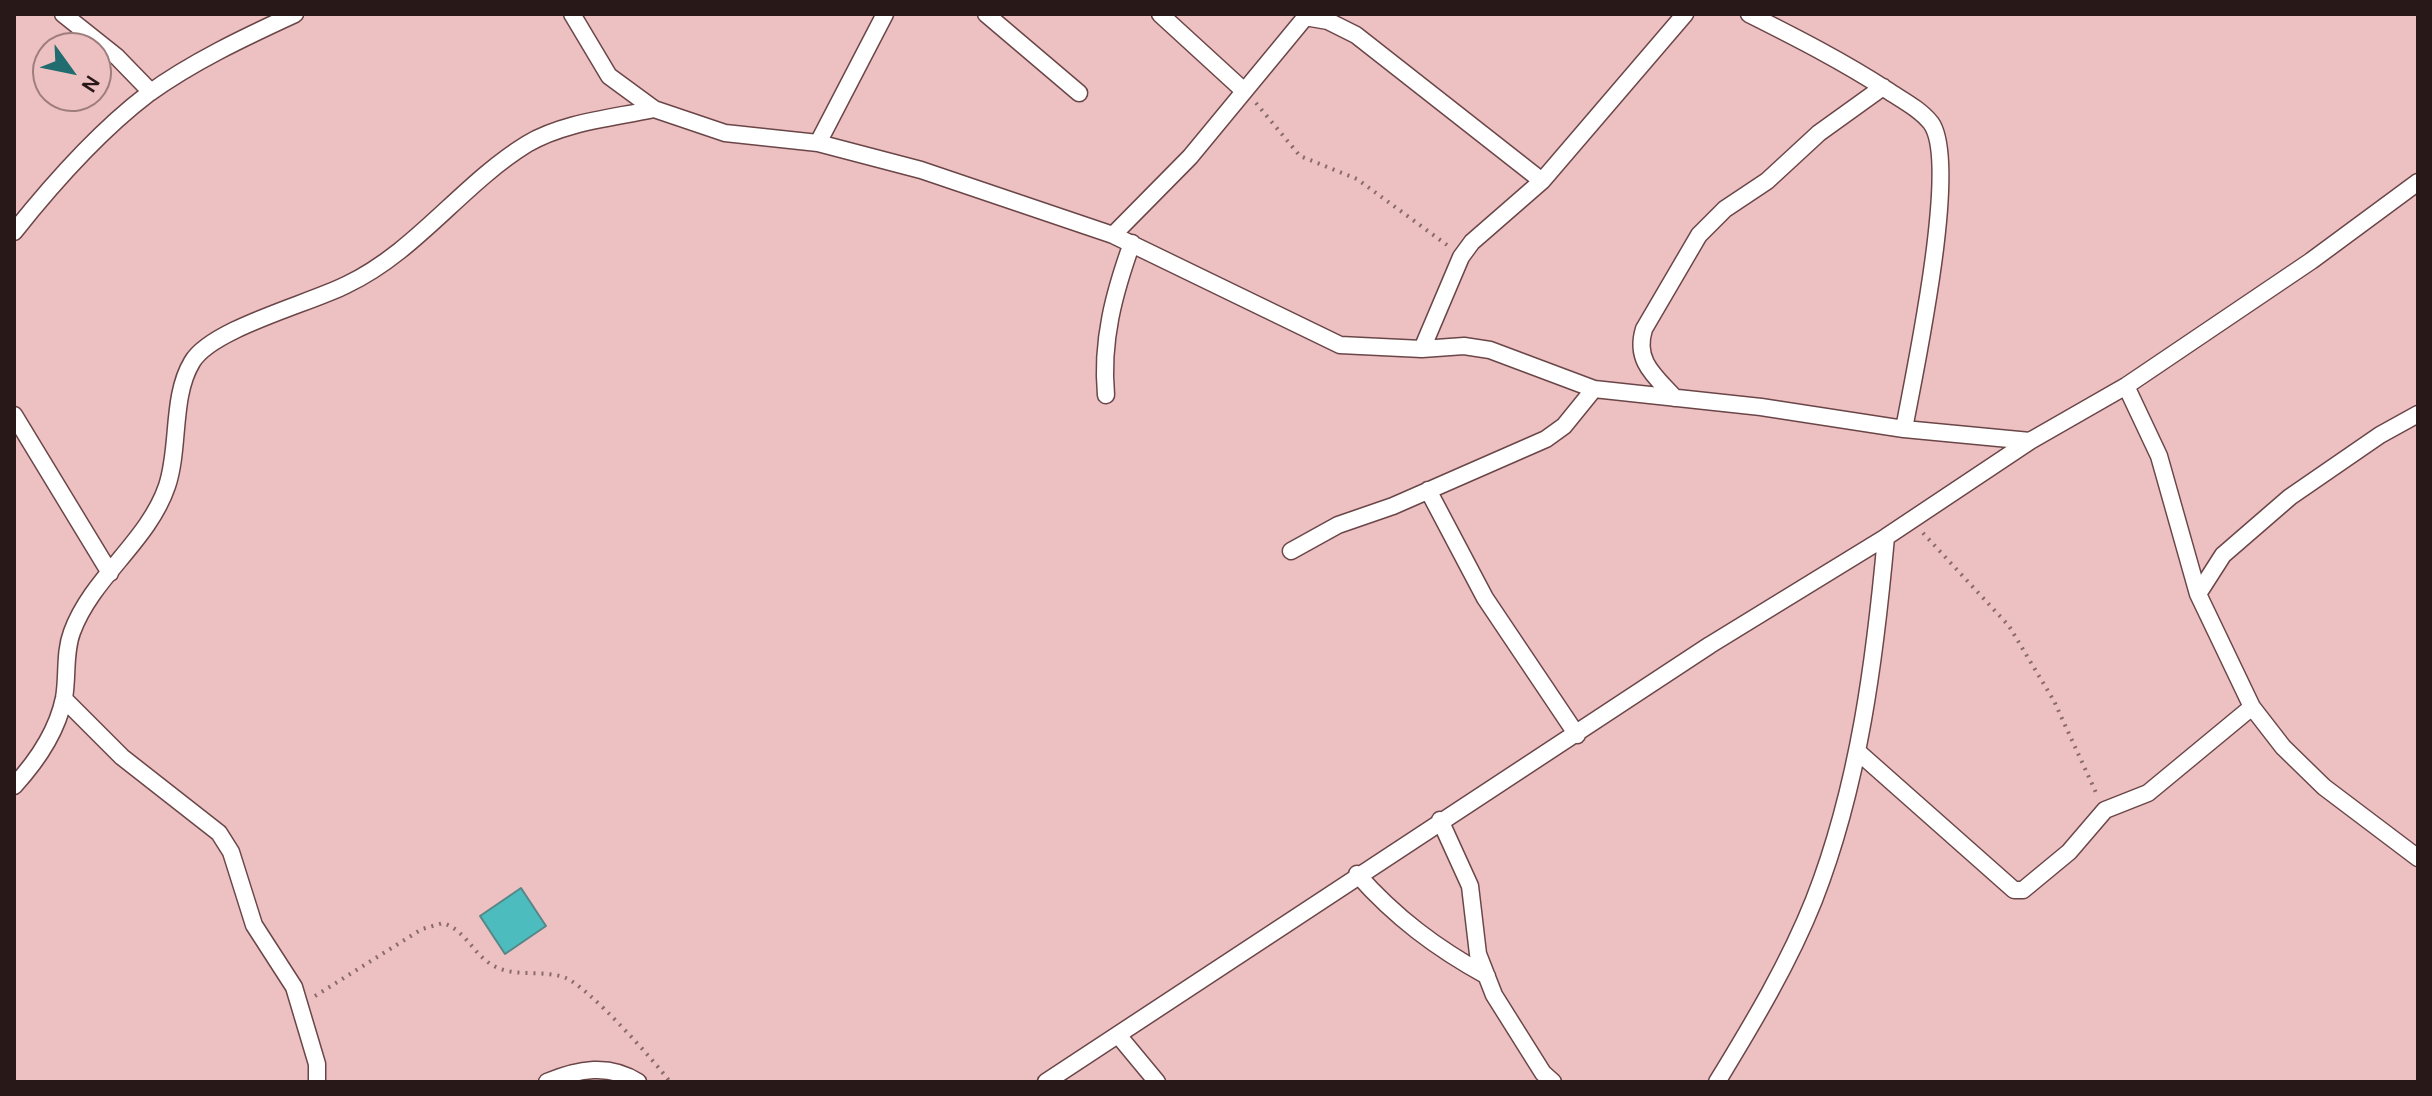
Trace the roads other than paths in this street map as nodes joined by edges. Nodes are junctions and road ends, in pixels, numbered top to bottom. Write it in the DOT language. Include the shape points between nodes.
graph roads {
  1 [pos="63,14"];
  2 [pos="295,14"];
  3 [pos="572,14"];
  4 [pos="885,14"];
  5 [pos="986,14"];
  6 [pos="1160,14"];
  7 [pos="1685,14"];
  8 [pos="1749,14"];
  9 [pos="1307,16"];
  10 [pos="1883,87"];
  11 [pos="1245,88"];
  12 [pos="151,92"];
  13 [pos="1079,93"];
  14 [pos="654,109"];
  15 [pos="818,143"];
  16 [pos="1542,181"];
  17 [pos="2418,182"];
  18 [pos="14,232"];
  19 [pos="1113,235"];
  20 [pos="1132,243"];
  21 [pos="1422,349"];
  22 [pos="2126,386"];
  23 [pos="1594,389"];
  24 [pos="1106,395"];
  25 [pos="1675,398"];
  26 [pos="2418,414"];
  27 [pos="14,415"];
  28 [pos="1904,429"];
  29 [pos="2030,441"];
  30 [pos="1428,490"];
  31 [pos="1886,537"];
  32 [pos="1291,551"];
  33 [pos="110,573"];
  34 [pos="2198,594"];
  35 [pos="64,699"];
  36 [pos="2252,707"];
  37 [pos="1577,735"];
  38 [pos="1857,751"];
  39 [pos="14,786"];
  40 [pos="1440,820"];
  41 [pos="2418,858"];
  42 [pos="1357,874"];
  43 [pos="1487,976"];
  44 [pos="1118,1035"];
  45 [pos="317,1082"];
  46 [pos="547,1082"];
  47 [pos="638,1082"];
  48 [pos="1046,1082"];
  49 [pos="1157,1082"];
  50 [pos="1553,1082"];
  51 [pos="1717,1082"];
  1 -- 12 [label="street"];
  2 -- 12 [label="street"];
  3 -- 14 [label="street" via="609,76"];
  4 -- 15 [label="street"];
  5 -- 13 [label="street"];
  6 -- 11 [label="street"];
  7 -- 16 [label="street"];
  8 -- 10 [label="street" via="1833,55"];
  9 -- 11 [label="street"];
  9 -- 16 [label="street" via="1356,35"];
  10 -- 25 [label="street" via="1819,133 1699,235 1639,345 1643,363"];
  10 -- 28 [label="street" via="1932,125 1942,153 1930,280"];
  11 -- 19 [label="street" via="1190,157"];
  12 -- 18 [label="street" via="92,145"];
  14 -- 15 [label="street" via="725,133"];
  14 -- 33 [label="street" via="563,128 528,143 375,269 205,345 184,380 166,490 153,517"];
  15 -- 19 [label="street" via="921,170"];
  16 -- 21 [label="street" via="1461,257"];
  17 -- 22 [label="street"];
  19 -- 20 [label="street"];
  20 -- 21 [label="street" via="1340,345"];
  20 -- 24 [label="street" via="1106,333"];
  21 -- 23 [label="street" via="1490,350"];
  22 -- 29 [label="street"];
  22 -- 34 [label="street" via="2159,456"];
  23 -- 25 [label="street"];
  23 -- 30 [label="street" via="1546,439"];
  25 -- 28 [label="street"];
  26 -- 34 [label="street" via="2290,497 2223,555"];
  27 -- 33 [label="street"];
  28 -- 29 [label="street"];
  29 -- 31 [label="street"];
  30 -- 32 [label="street" via="1338,525"];
  30 -- 37 [label="street" via="1485,598"];
  31 -- 37 [label="street" via="1710,645"];
  31 -- 38 [label="street" via="1876,642"];
  33 -- 35 [label="street" via="72,631"];
  34 -- 36 [label="street"];
  35 -- 39 [label="street" via="46,745"];
  35 -- 45 [label="street" via="122,757 219,833 231,852 254,925 294,987 317,1064"];
  36 -- 38 [label="street" via="2148,793 2105,810 2069,852 2023,890 2014,890"];
  36 -- 41 [label="street" via="2324,787"];
  37 -- 40 [label="street"];
  38 -- 51 [label="street" via="1815,898 1793,949"];
  40 -- 42 [label="street"];
  40 -- 43 [label="street" via="1470,886 1478,954"];
  42 -- 43 [label="street" via="1417,934"];
  42 -- 44 [label="street"];
  43 -- 50 [label="street" via="1494,995"];
  44 -- 48 [label="street"];
  44 -- 49 [label="street"];
  46 -- 47 [label="street" via="603,1069"];
}
